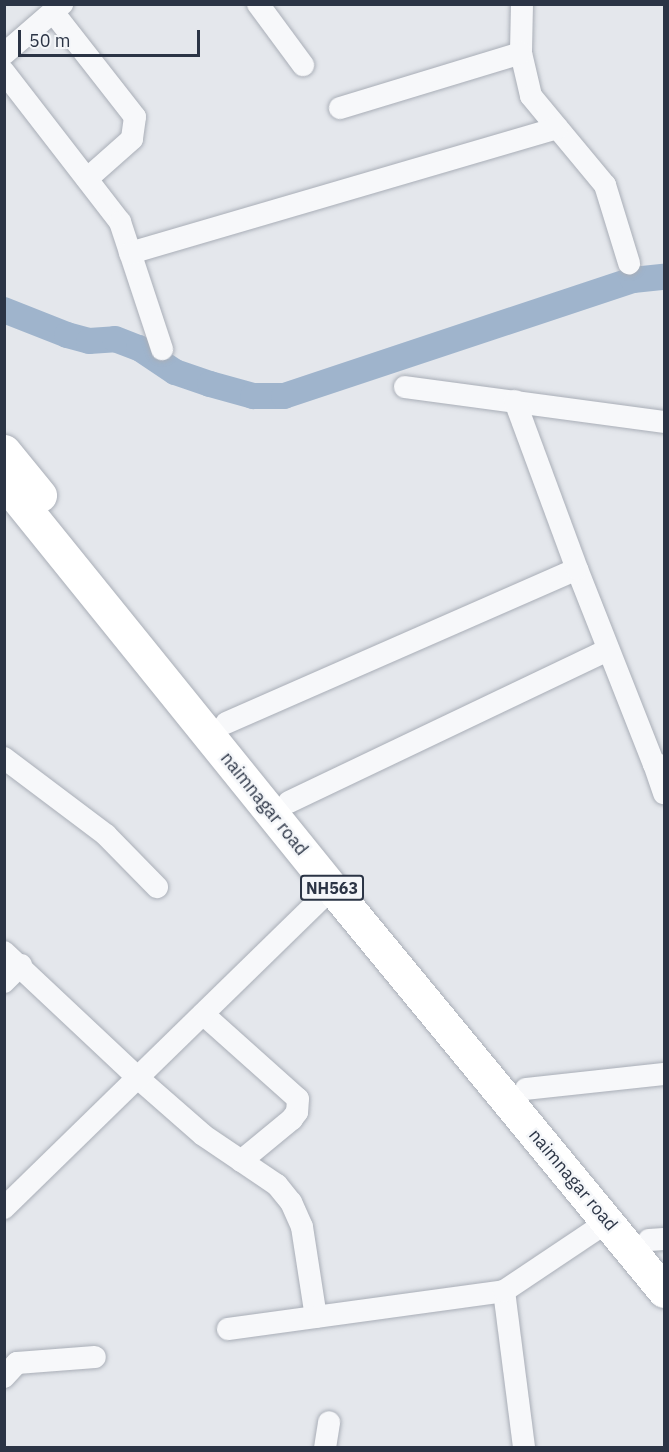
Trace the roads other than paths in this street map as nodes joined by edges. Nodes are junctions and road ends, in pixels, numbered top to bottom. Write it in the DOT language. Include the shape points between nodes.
graph roads {
  1 [pos="258,4"];
  2 [pos="522,4"];
  3 [pos="58,8"];
  4 [pos="521,53"];
  5 [pos="4,54"];
  6 [pos="303,65"];
  7 [pos="4,72"];
  8 [pos="340,108"];
  9 [pos="557,128"];
  10 [pos="87,179"];
  11 [pos="130,253"];
  12 [pos="629,263"];
  13 [pos="162,349"];
  14 [pos="405,387"];
  15 [pos="515,401"];
  16 [pos="664,422"];
  17 [pos="4,451"];
  18 [pos="4,482"];
  19 [pos="577,569"];
  20 [pos="608,650"];
  21 [pos="226,723"];
  22 [pos="4,758"];
  23 [pos="659,765"];
  24 [pos="664,793"];
  25 [pos="289,801"];
  26 [pos="158,887"];
  27 [pos="332,888"];
  28 [pos="13,958"];
  29 [pos="4,982"];
  30 [pos="203,1014"];
  31 [pos="664,1074"];
  32 [pos="138,1078"];
  33 [pos="526,1089"];
  34 [pos="241,1161"];
  35 [pos="4,1208"];
  36 [pos="607,1222"];
  37 [pos="660,1246"];
  38 [pos="504,1291"];
  39 [pos="664,1291"];
  40 [pos="316,1317"];
  41 [pos="228,1329"];
  42 [pos="95,1357"];
  43 [pos="4,1377"];
  44 [pos="328,1422"];
  45 [pos="325,1448"];
  46 [pos="524,1448"];
  1 -- 6 [label="street"];
  2 -- 4 [label="street"];
  3 -- 5 [label="street"];
  3 -- 10 [label="street" via="135,117 132,139"];
  4 -- 8 [label="street"];
  4 -- 9 [label="street" via="531,96"];
  7 -- 10 [label="street"];
  9 -- 11 [label="street"];
  9 -- 12 [label="street" via="605,185"];
  10 -- 11 [label="street" via="120,222"];
  11 -- 13 [label="street"];
  14 -- 15 [label="street"];
  15 -- 16 [label="street"];
  15 -- 19 [label="street"];
  17 -- 21 [label="highway, NH563"];
  18 -- 27 [label="highway, naimnagar road / NH563"];
  19 -- 20 [label="street"];
  19 -- 21 [label="street"];
  20 -- 23 [label="street"];
  20 -- 25 [label="street"];
  21 -- 25 [label="highway, NH563"];
  22 -- 26 [label="street" via="106,835"];
  23 -- 24 [label="street"];
  25 -- 33 [label="highway, NH563"];
  27 -- 30 [label="street"];
  27 -- 36 [label="highway, naimnagar road / NH563"];
  28 -- 29 [label="street"];
  28 -- 32 [label="street"];
  30 -- 32 [label="street"];
  30 -- 34 [label="street" via="298,1099 292,1119"];
  31 -- 33 [label="street"];
  32 -- 34 [label="street" via="203,1135"];
  32 -- 35 [label="street"];
  33 -- 37 [label="highway, NH563"];
  34 -- 40 [label="street" via="277,1185 291,1202 302,1227"];
  36 -- 38 [label="street"];
  36 -- 39 [label="highway, naimnagar road / NH563"];
  38 -- 40 [label="street"];
  38 -- 46 [label="street"];
  40 -- 41 [label="street"];
  42 -- 43 [label="street" via="17,1363"];
  44 -- 45 [label="street"];
}
